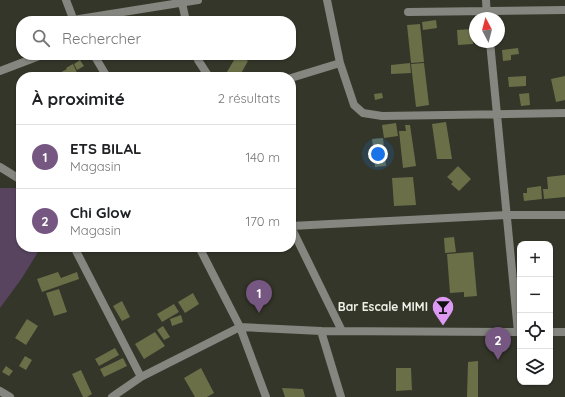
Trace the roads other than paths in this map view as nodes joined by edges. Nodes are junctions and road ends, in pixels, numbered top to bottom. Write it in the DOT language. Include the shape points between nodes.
graph roads {
  1 [pos="66,0"];
  2 [pos="198,0"];
  3 [pos="327,0"];
  4 [pos="486,0"];
  5 [pos="182,3"];
  6 [pos="565,10"];
  7 [pos="408,12"];
  8 [pos="487,12"];
  9 [pos="505,13"];
  10 [pos="469,14"];
  11 [pos="72,16"];
  12 [pos="104,16"];
  13 [pos="185,16"];
  14 [pos="491,48"];
  15 [pos="29,60"];
  16 [pos="97,60"];
  17 [pos="198,60"];
  18 [pos="340,63"];
  19 [pos="0,71"];
  20 [pos="104,72"];
  21 [pos="206,72"];
  22 [pos="296,76"];
  23 [pos="565,113"];
  24 [pos="497,114"];
  25 [pos="0,167"];
  26 [pos="16,177"];
  27 [pos="506,215"];
  28 [pos="565,215"];
  29 [pos="296,227"];
  30 [pos="296,237"];
  31 [pos="77,252"];
  32 [pos="202,252"];
  33 [pos="517,314"];
  34 [pos="240,327"];
  35 [pos="321,331"];
  36 [pos="342,331"];
  37 [pos="517,332"];
  38 [pos="553,332"];
  39 [pos="565,332"];
  40 [pos="142,377"];
  41 [pos="0,391"];
  42 [pos="10,397"];
  43 [pos="112,397"];
  44 [pos="266,397"];
  45 [pos="341,397"];
  1 -- 11 [label="street"];
  2 -- 5 [label="street"];
  3 -- 18 [label="street"];
  4 -- 8 [label="street"];
  5 -- 12 [label="street"];
  5 -- 13 [label="street"];
  6 -- 9 [label="street"];
  7 -- 10 [label="street"];
  14 -- 24 [label="street"];
  15 -- 19 [label="street"];
  16 -- 20 [label="street"];
  17 -- 21 [label="street"];
  18 -- 22 [label="street"];
  18 -- 24 [label="street" via="354,105 362,113 382,116"];
  23 -- 24 [label="street"];
  24 -- 27 [label="street"];
  25 -- 26 [label="street"];
  27 -- 28 [label="street"];
  27 -- 29 [label="street"];
  27 -- 33 [label="street"];
  30 -- 36 [label="street"];
  31 -- 40 [label="street"];
  32 -- 34 [label="street"];
  34 -- 35 [label="street"];
  34 -- 40 [label="street"];
  34 -- 44 [label="street"];
  35 -- 36 [label="street"];
  35 -- 45 [label="street"];
  36 -- 37 [label="street"];
  38 -- 39 [label="street"];
  40 -- 43 [label="street"];
  41 -- 42 [label="street"];
}
